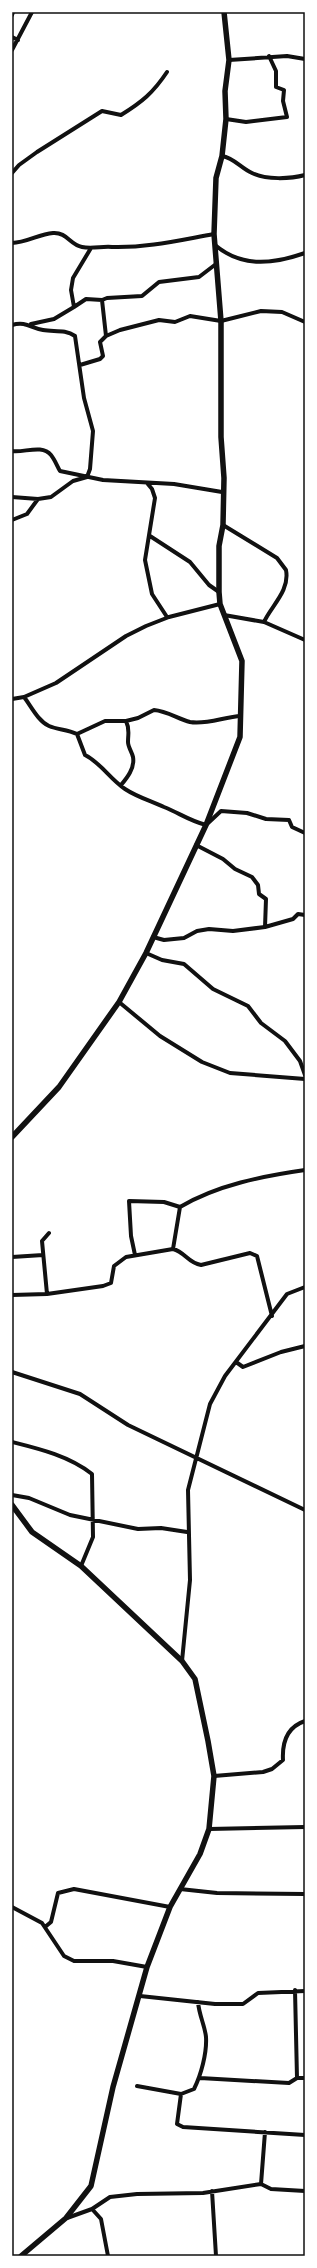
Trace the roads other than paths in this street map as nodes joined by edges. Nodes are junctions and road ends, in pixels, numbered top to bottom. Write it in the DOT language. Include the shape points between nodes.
graph roads {
  1 [pos="13,12"];
  2 [pos="32,12"];
  3 [pos="224,12"];
  4 [pos="12,15"];
  5 [pos="12,37"];
  6 [pos="18,40"];
  7 [pos="12,50"];
  8 [pos="269,56"];
  9 [pos="305,59"];
  10 [pos="229,60"];
  11 [pos="167,72"];
  12 [pos="226,119"];
  13 [pos="222,156"];
  14 [pos="12,173"];
  15 [pos="305,175"];
  16 [pos="214,234"];
  17 [pos="12,243"];
  18 [pos="215,245"];
  19 [pos="91,248"];
  20 [pos="305,253"];
  21 [pos="216,264"];
  22 [pos="102,300"];
  23 [pos="74,307"];
  24 [pos="220,321"];
  25 [pos="305,322"];
  26 [pos="31,324"];
  27 [pos="12,325"];
  28 [pos="106,336"];
  29 [pos="80,364"];
  30 [pos="12,450"];
  31 [pos="87,477"];
  32 [pos="146,482"];
  33 [pos="222,492"];
  34 [pos="12,497"];
  35 [pos="38,499"];
  36 [pos="12,520"];
  37 [pos="223,525"];
  38 [pos="150,536"];
  39 [pos="219,592"];
  40 [pos="220,604"];
  41 [pos="224,615"];
  42 [pos="167,618"];
  43 [pos="264,622"];
  44 [pos="305,640"];
  45 [pos="24,697"];
  46 [pos="12,699"];
  47 [pos="241,716"];
  48 [pos="126,721"];
  49 [pos="77,734"];
  50 [pos="121,785"];
  51 [pos="206,825"];
  52 [pos="305,834"];
  53 [pos="196,845"];
  54 [pos="305,915"];
  55 [pos="265,927"];
  56 [pos="152,937"];
  57 [pos="146,953"];
  58 [pos="119,1002"];
  59 [pos="305,1075"];
  60 [pos="305,1079"];
  61 [pos="12,1137"];
  62 [pos="305,1170"];
  63 [pos="180,1207"];
  64 [pos="49,1233"];
  65 [pos="173,1249"];
  66 [pos="43,1255"];
  67 [pos="135,1255"];
  68 [pos="12,1257"];
  69 [pos="305,1287"];
  70 [pos="47,1294"];
  71 [pos="12,1295"];
  72 [pos="272,1316"];
  73 [pos="305,1346"];
  74 [pos="236,1362"];
  75 [pos="12,1372"];
  76 [pos="12,1442"];
  77 [pos="196,1458"];
  78 [pos="12,1495"];
  79 [pos="12,1505"];
  80 [pos="305,1510"];
  81 [pos="94,1519"];
  82 [pos="187,1532"];
  83 [pos="81,1566"];
  84 [pos="182,1661"];
  85 [pos="305,1721"];
  86 [pos="214,1776"];
  87 [pos="305,1827"];
  88 [pos="209,1829"];
  89 [pos="180,1889"];
  90 [pos="305,1894"];
  91 [pos="12,1906"];
  92 [pos="170,1907"];
  93 [pos="45,1927"];
  94 [pos="147,1967"];
  95 [pos="295,1990"];
  96 [pos="305,1991"];
  97 [pos="140,1996"];
  98 [pos="198,2002"];
  99 [pos="200,2078"];
  100 [pos="297,2078"];
  101 [pos="305,2078"];
  102 [pos="137,2086"];
  103 [pos="181,2094"];
  104 [pos="265,2132"];
  105 [pos="305,2135"];
  106 [pos="261,2184"];
  107 [pos="212,2190"];
  108 [pos="305,2191"];
  109 [pos="92,2209"];
  110 [pos="66,2218"];
  111 [pos="21,2256"];
  112 [pos="108,2256"];
  113 [pos="216,2256"];
  1 -- 4 [label="street"];
  2 -- 6 [label="street"];
  3 -- 10 [label="street"];
  5 -- 6 [label="street"];
  6 -- 7 [label="street"];
  8 -- 9 [label="street"];
  8 -- 10 [label="street"];
  8 -- 12 [label="street" via="276,71 276,87 284,90 287,117 246,122"];
  10 -- 12 [label="street" via="225,91"];
  11 -- 14 [label="street" via="156,89 121,115 102,111 19,164"];
  12 -- 13 [label="street"];
  13 -- 15 [label="street" via="262,176"];
  13 -- 16 [label="street" via="216,178"];
  16 -- 18 [label="street"];
  16 -- 19 [label="street" via="168,244"];
  17 -- 19 [label="street" via="52,233 63,234 76,245"];
  18 -- 20 [label="street" via="226,254 258,263"];
  18 -- 21 [label="street"];
  19 -- 23 [label="street" via="73,278 71,290"];
  21 -- 22 [label="street" via="199,277 159,282 142,296"];
  21 -- 24 [label="street"];
  22 -- 23 [label="street" via="86,299"];
  22 -- 28 [label="street"];
  23 -- 26 [label="street" via="54,319"];
  24 -- 25 [label="street" via="262,311 282,312"];
  24 -- 28 [label="street" via="190,316 175,322 159,320"];
  24 -- 33 [label="street" via="224,478"];
  26 -- 27 [label="street"];
  26 -- 29 [label="street" via="42,330 70,333 74,336"];
  28 -- 29 [label="street" via="100,342 103,356"];
  29 -- 31 [label="street" via="84,398 93,432"];
  30 -- 31 [label="street" via="44,450 50,453 60,471"];
  31 -- 32 [label="street"];
  31 -- 35 [label="street" via="73,481 50,497"];
  32 -- 33 [label="street"];
  32 -- 38 [label="street" via="155,498"];
  33 -- 37 [label="street"];
  34 -- 35 [label="street"];
  35 -- 36 [label="street" via="28,514"];
  37 -- 39 [label="street" via="219,546"];
  37 -- 43 [label="street" via="277,558 286,570 284,589"];
  38 -- 39 [label="street" via="190,562 209,585"];
  38 -- 42 [label="street" via="145,560 152,594"];
  39 -- 40 [label="street"];
  40 -- 41 [label="street"];
  40 -- 42 [label="street"];
  41 -- 43 [label="street"];
  41 -- 47 [label="street" via="242,661"];
  42 -- 45 [label="street" via="126,636 56,684"];
  43 -- 44 [label="street"];
  45 -- 46 [label="street"];
  45 -- 49 [label="street" via="36,714 49,726 66,728"];
  47 -- 48 [label="street" via="223,717 206,723 189,722 154,710"];
  47 -- 51 [label="street" via="240,737"];
  48 -- 49 [label="street" via="105,721"];
  48 -- 50 [label="street" via="130,732 128,742 133,766"];
  49 -- 50 [label="street" via="85,755"];
  50 -- 51 [label="street" via="192,822"];
  51 -- 52 [label="street" via="221,811 229,810 266,819 289,820 292,827"];
  51 -- 53 [label="street"];
  53 -- 55 [label="street" via="252,877 258,885 259,894 266,899"];
  53 -- 56 [label="street"];
  54 -- 55 [label="street" via="298,914 293,919"];
  55 -- 56 [label="street" via="233,931 209,929 184,938 164,940"];
  56 -- 57 [label="street"];
  57 -- 58 [label="street"];
  57 -- 59 [label="street" via="162,960 184,964 213,989 248,1006 261,1022 285,1041 300,1061"];
  58 -- 60 [label="street" via="160,1036 202,1062 230,1073"];
  58 -- 61 [label="street" via="71,1072"];
  62 -- 63 [label="street" via="214,1190"];
  63 -- 65 [label="street"];
  63 -- 67 [label="street" via="164,1202 129,1201 130,1230"];
  64 -- 66 [label="street" via="42,1241"];
  65 -- 67 [label="street"];
  65 -- 72 [label="street" via="181,1251 194,1264 201,1265 250,1253 257,1256"];
  66 -- 68 [label="street"];
  66 -- 70 [label="street"];
  67 -- 70 [label="street" via="126,1257 114,1266 111,1283"];
  69 -- 72 [label="street" via="288,1294"];
  70 -- 71 [label="street"];
  72 -- 74 [label="street"];
  73 -- 74 [label="street" via="244,1367"];
  74 -- 77 [label="street" via="210,1404"];
  75 -- 77 [label="street" via="80,1394 128,1425"];
  76 -- 81 [label="street" via="47,1450 82,1466 92,1474"];
  77 -- 80 [label="street"];
  77 -- 82 [label="street" via="188,1490"];
  78 -- 81 [label="street" via="29,1498 70,1515"];
  79 -- 83 [label="street" via="32,1532"];
  81 -- 82 [label="street" via="138,1529 161,1528"];
  81 -- 83 [label="street" via="93,1536"];
  82 -- 84 [label="street" via="190,1580"];
  83 -- 84 [label="street"];
  84 -- 86 [label="street" via="195,1679"];
  85 -- 86 [label="street" via="296,1724 286,1736 282,1743 283,1760 272,1769"];
  86 -- 88 [label="street"];
  87 -- 88 [label="street"];
  88 -- 89 [label="street" via="200,1854"];
  89 -- 90 [label="street" via="217,1893"];
  89 -- 92 [label="street"];
  91 -- 93 [label="street" via="24,1911"];
  92 -- 93 [label="street" via="74,1890 58,1893 51,1922"];
  92 -- 94 [label="street"];
  93 -- 94 [label="street" via="64,1956 74,1961 113,1961"];
  94 -- 97 [label="street"];
  95 -- 96 [label="street"];
  95 -- 98 [label="street" via="258,1993 243,2004"];
  95 -- 100 [label="street"];
  97 -- 98 [label="street"];
  97 -- 110 [label="street" via="113,2087 91,2186"];
  98 -- 99 [label="street" via="199,2017 206,2037"];
  99 -- 100 [label="street" via="290,2083"];
  99 -- 103 [label="street" via="194,2089"];
  100 -- 101 [label="street"];
  102 -- 103 [label="street"];
  103 -- 104 [label="street" via="177,2124 183,2127"];
  104 -- 105 [label="street"];
  104 -- 106 [label="street"];
  106 -- 107 [label="street"];
  106 -- 108 [label="street" via="271,2189"];
  107 -- 109 [label="street" via="202,2193 110,2197"];
  107 -- 113 [label="street"];
  109 -- 110 [label="street"];
  109 -- 112 [label="street" via="101,2219"];
  110 -- 111 [label="street"];
}
